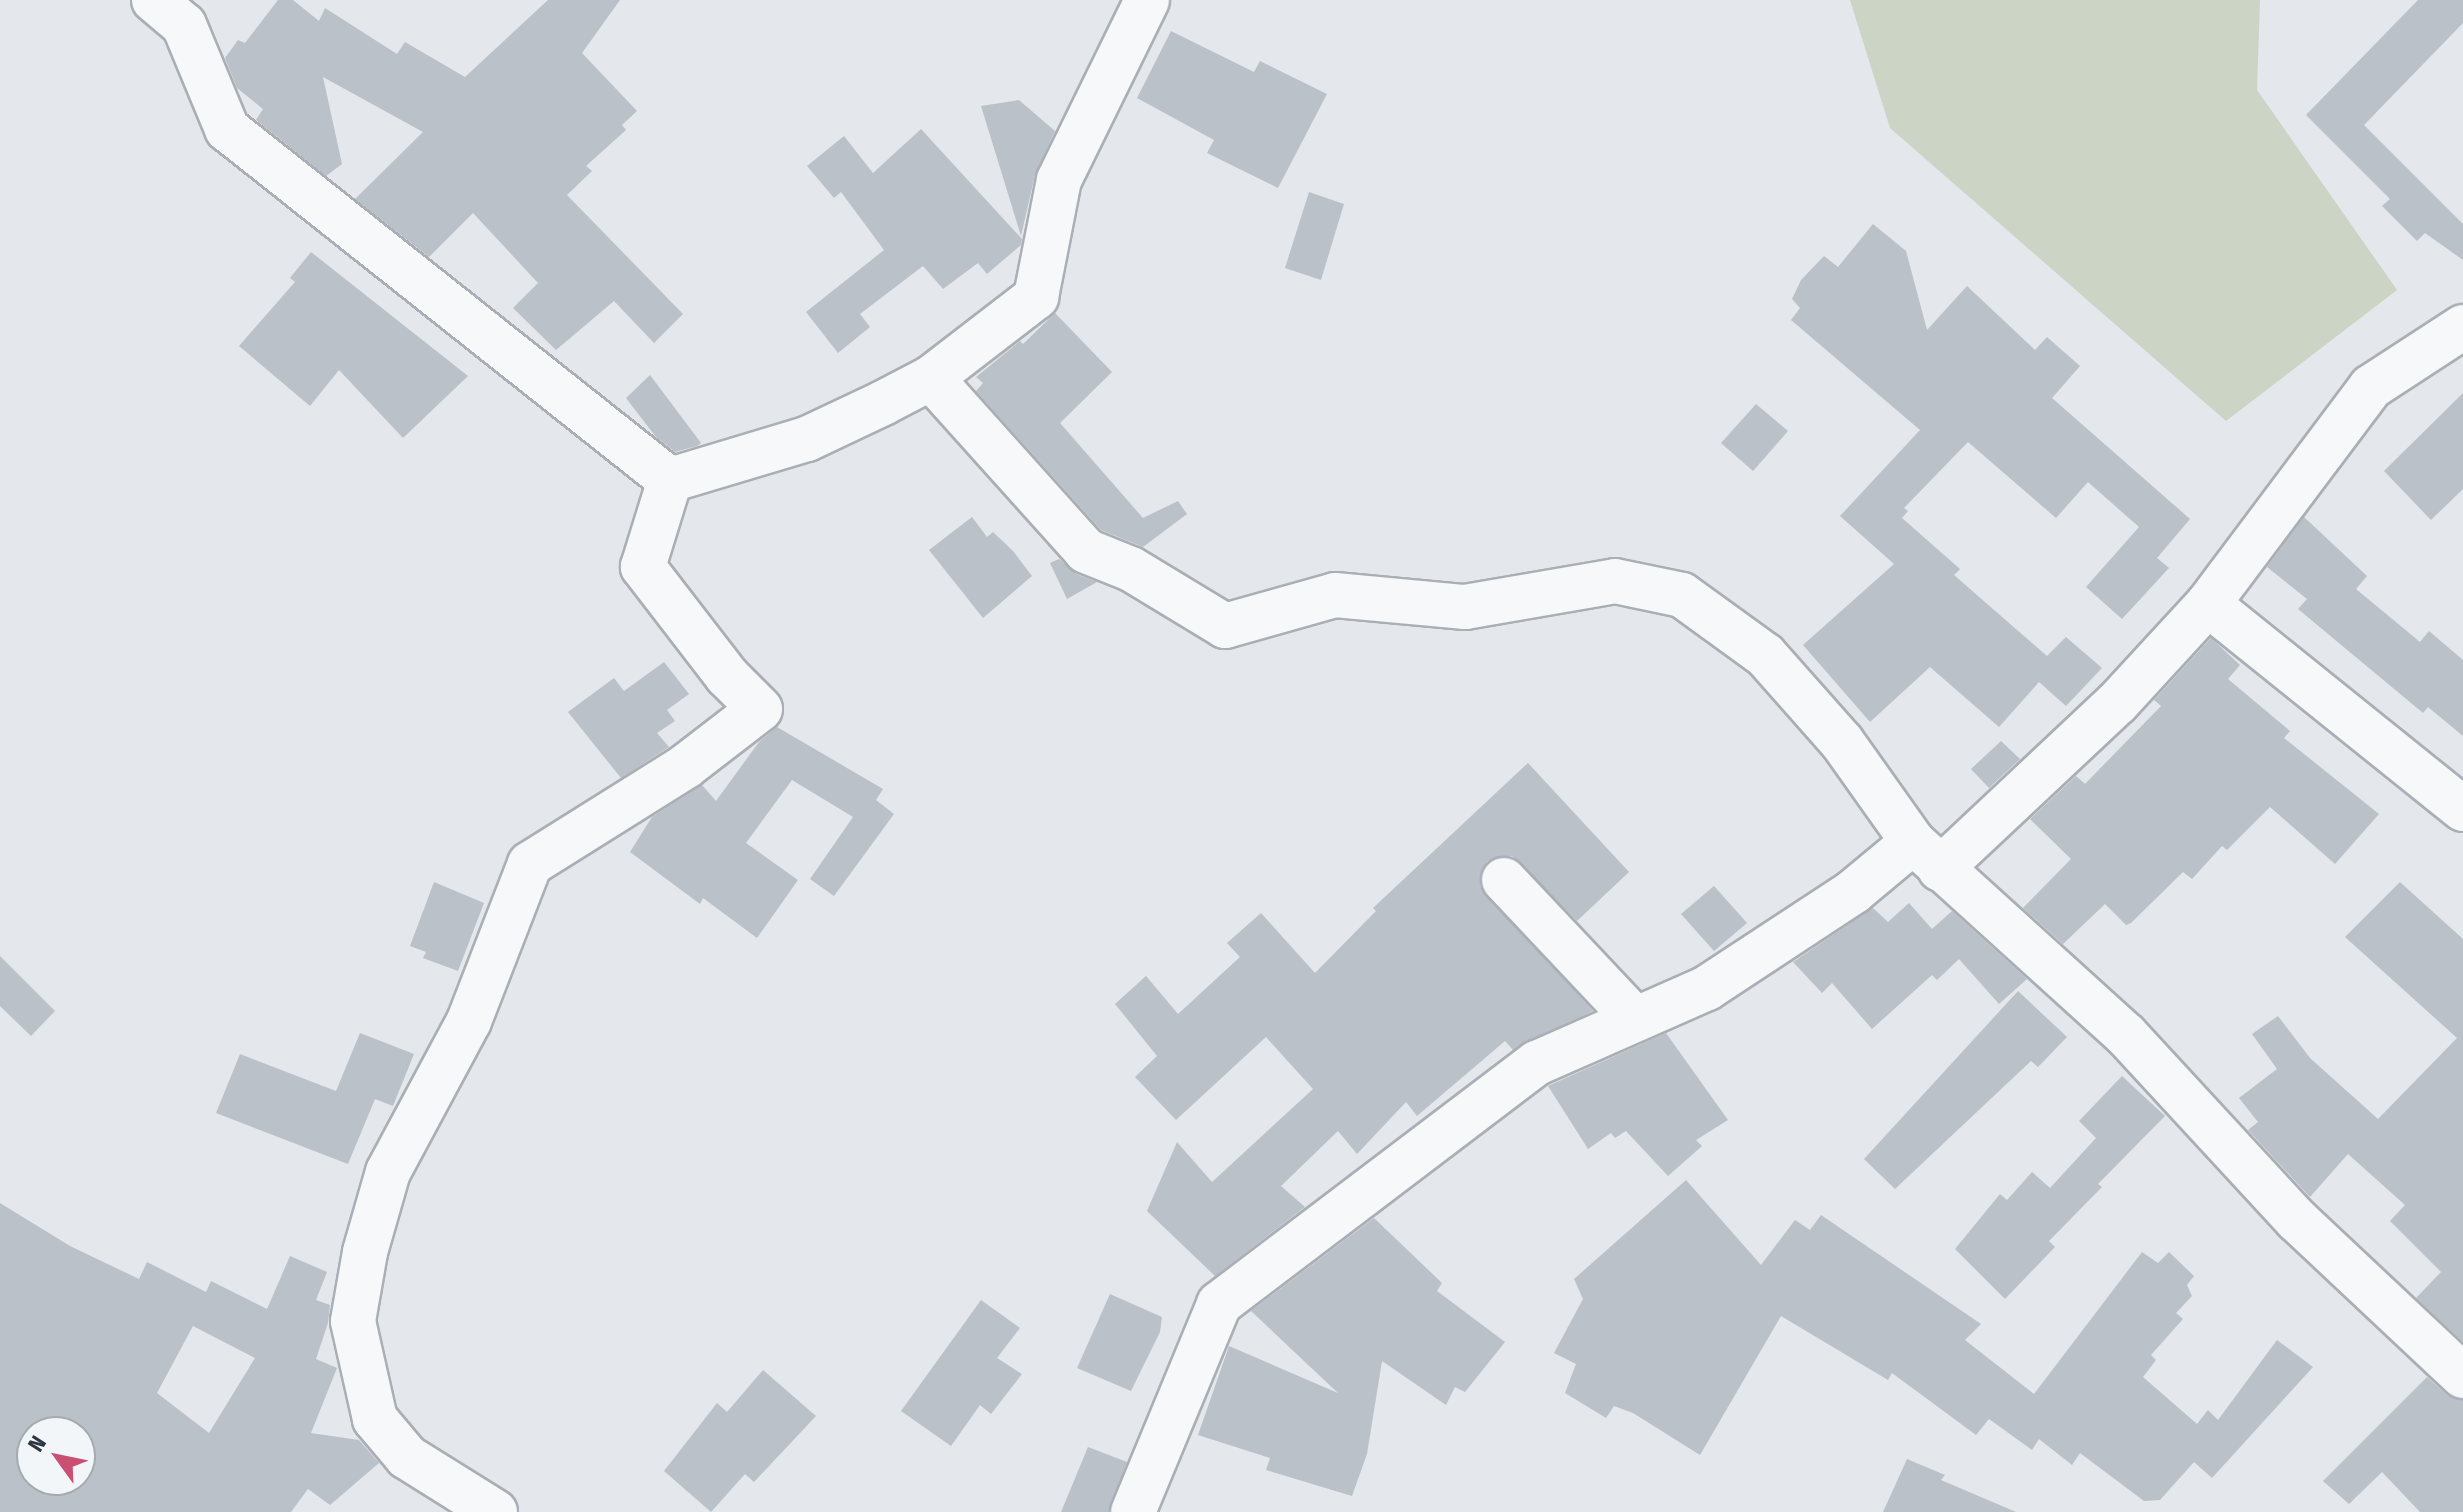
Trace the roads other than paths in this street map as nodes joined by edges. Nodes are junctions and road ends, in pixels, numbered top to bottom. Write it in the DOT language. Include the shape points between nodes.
graph roads {
  1 [pos="154,0"];
  2 [pos="1147,0"];
  3 [pos="2463,327"];
  4 [pos="931,378"];
  5 [pos="670,480"];
  6 [pos="2208,604"];
  7 [pos="2463,809"];
  8 [pos="1927,856"];
  9 [pos="1504,880"];
  10 [pos="1635,1019"];
  11 [pos="2463,1376"];
  12 [pos="495,1512"];
  13 [pos="1133,1512"];
  1 -- 5 [label="street" via="184,25 227,129"];
  2 -- 4 [label="street" via="1059,180 1036,297"];
  3 -- 6 [label="street" via="2371,387"];
  4 -- 5 [label="street" via="807,439"];
  4 -- 8 [label="street" via="1086,551 1131,569 1225,626 1335,595 1465,607 1615,581 1682,595 1765,655 1842,742"];
  5 -- 12 [label="street" via="643,567 727,676 760,709 686,766 530,864 469,1021 388,1172 365,1252 353,1321 375,1419 407,1457"];
  6 -- 7 [label="street"];
  6 -- 8 [label="street" via="2117,703"];
  8 -- 10 [label="street" via="1853,892 1707,988"];
  8 -- 11 [label="street" via="2126,1035 2297,1220"];
  9 -- 10 [label="street"];
  10 -- 13 [label="street" via="1537,1063 1219,1304"];
}
